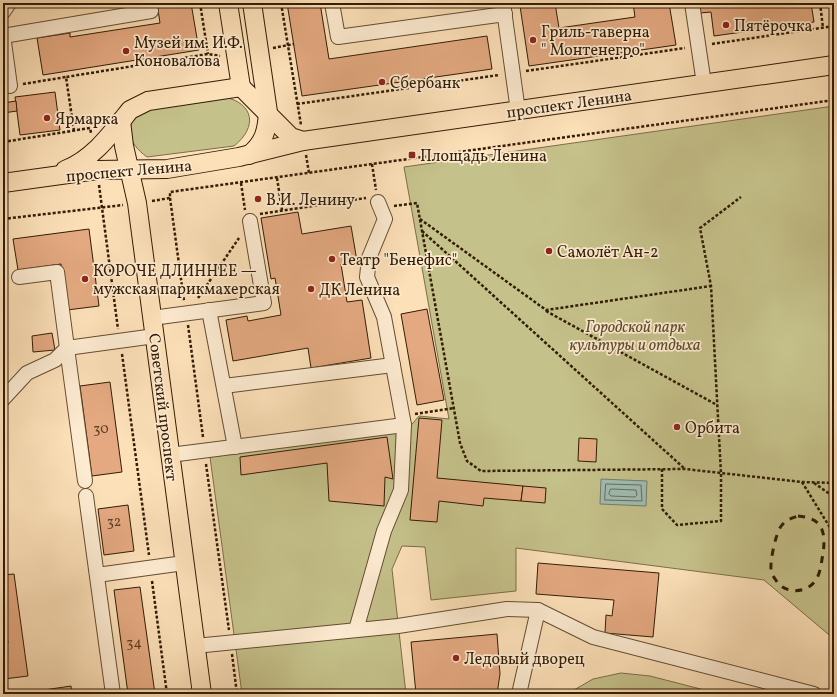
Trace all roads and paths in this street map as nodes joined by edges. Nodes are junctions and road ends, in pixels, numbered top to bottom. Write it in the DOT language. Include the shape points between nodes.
graph roads {
  1 [pos="9,3"];
  2 [pos="149,3"];
  3 [pos="200,3"];
  4 [pos="228,3"];
  5 [pos="252,3"];
  6 [pos="281,3"];
  7 [pos="332,3"];
  8 [pos="692,3"];
  9 [pos="820,3"];
  10 [pos="504,8"];
  11 [pos="3,12"];
  12 [pos="834,26"];
  13 [pos="823,28"];
  14 [pos="3,35"];
  15 [pos="698,46"];
  16 [pos="834,65"];
  17 [pos="513,73"];
  18 [pos="66,77"];
  19 [pos="704,84"];
  20 [pos="10,86"];
  21 [pos="241,87"];
  22 [pos="834,100"];
  23 [pos="297,104"];
  24 [pos="518,111"];
  25 [pos="268,112"];
  26 [pos="121,121"];
  27 [pos="74,131"];
  28 [pos="304,141"];
  29 [pos="3,142"];
  30 [pos="94,152"];
  31 [pos="249,155"];
  32 [pos="372,164"];
  33 [pos="97,170"];
  34 [pos="130,170"];
  35 [pos="309,173"];
  36 [pos="47,177"];
  37 [pos="277,178"];
  38 [pos="3,183"];
  39 [pos="241,183"];
  40 [pos="741,197"];
  41 [pos="378,202"];
  42 [pos="137,203"];
  43 [pos="103,207"];
  44 [pos="282,210"];
  45 [pos="3,218"];
  46 [pos="420,219"];
  47 [pos="249,224"];
  48 [pos="422,230"];
  49 [pos="19,277"];
  50 [pos="711,286"];
  51 [pos="195,303"];
  52 [pos="209,310"];
  53 [pos="546,310"];
  54 [pos="152,318"];
  55 [pos="155,336"];
  56 [pos="120,340"];
  57 [pos="67,348"];
  58 [pos="393,364"];
  59 [pos="224,386"];
  60 [pos="3,399"];
  61 [pos="718,405"];
  62 [pos="454,408"];
  63 [pos="403,421"];
  64 [pos="235,447"];
  65 [pos="170,455"];
  66 [pos="662,469"];
  67 [pos="685,470"];
  68 [pos="722,474"];
  69 [pos="86,481"];
  70 [pos="802,482"];
  71 [pos="814,483"];
  72 [pos="834,483"];
  73 [pos="86,496"];
  74 [pos="834,497"];
  75 [pos="834,534"];
  76 [pos="184,563"];
  77 [pos="150,567"];
  78 [pos="97,575"];
  79 [pos="538,610"];
  80 [pos="356,630"];
  81 [pos="195,646"];
  82 [pos="113,694"];
  83 [pos="167,694"];
  84 [pos="202,694"];
  85 [pos="519,694"];
  86 [pos="814,694"];
  1 -- 11 [label="lane"];
  2 -- 14 [label="lane" via="151,11"];
  3 -- 18 [label="path" via="208,54"];
  4 -- 21 [label="main road"];
  5 -- 25 [label="main road"];
  6 -- 23 [label="path"];
  7 -- 10 [label="lane" via="338,37"];
  8 -- 15 [label="lane"];
  9 -- 13 [label="path"];
  10 -- 17 [label="lane"];
  12 -- 13 [label="path"];
  13 -- 15 [label="path"];
  14 -- 20 [label="lane"];
  15 -- 17 [label="path"];
  15 -- 19 [label="lane"];
  16 -- 19 [label="main road, проспект Ленина"];
  17 -- 23 [label="path"];
  17 -- 24 [label="lane"];
  18 -- 20 [label="path"];
  18 -- 27 [label="path"];
  19 -- 24 [label="main road, проспект Ленина"];
  21 -- 25 [label="main road"];
  21 -- 26 [label="main road, проспект Ленина" via="148,101 130,110"];
  22 -- 32 [label="path"];
  23 -- 28 [label="path"];
  24 -- 28 [label="main road, проспект Ленина"];
  25 -- 28 [label="main road" via="291,137"];
  25 -- 31 [label="main road" via="267,129 263,140"];
  26 -- 30 [label="main road, проспект Ленина"];
  26 -- 34 [label="main road, Советский проспект"];
  27 -- 29 [label="path"];
  27 -- 30 [label="path" via="90,128"];
  28 -- 31 [label="main road, проспект Ленина"];
  28 -- 35 [label="path"];
  30 -- 36 [label="main road, проспект Ленина" via="82,162"];
  31 -- 34 [label="main road, проспект Ленина" via="167,169"];
  32 -- 35 [label="path"];
  32 -- 41 [label="path"];
  33 -- 34 [label="main road, проспект Ленина"];
  33 -- 36 [label="main road, проспект Ленина"];
  33 -- 43 [label="path"];
  34 -- 42 [label="main road, Советский проспект"];
  35 -- 37 [label="path"];
  36 -- 38 [label="main road, проспект Ленина"];
  37 -- 39 [label="path"];
  37 -- 44 [label="path"];
  39 -- 42 [label="path" via="170,192 170,198"];
  39 -- 47 [label="path"];
  40 -- 50 [label="path" via="700,228"];
  41 -- 44 [label="path" via="364,198"];
  41 -- 46 [label="path" via="392,206 417,203"];
  41 -- 58 [label="lane" via="385,219 369,258 367,277 384,317"];
  42 -- 43 [label="path"];
  42 -- 54 [label="main road, Советский проспект"];
  43 -- 45 [label="path"];
  43 -- 56 [label="path"];
  44 -- 47 [label="path" via="255,214"];
  46 -- 48 [label="path"];
  46 -- 53 [label="path"];
  47 -- 51 [label="path"];
  47 -- 52 [label="lane" via="264,303"];
  48 -- 62 [label="path"];
  48 -- 67 [label="path"];
  49 -- 57 [label="lane" via="57,272"];
  50 -- 53 [label="path"];
  50 -- 61 [label="path"];
  52 -- 54 [label="lane"];
  52 -- 59 [label="lane"];
  53 -- 61 [label="path"];
  54 -- 55 [label="main road, Советский проспект"];
  55 -- 56 [label="lane"];
  55 -- 65 [label="main road, Советский проспект"];
  56 -- 57 [label="lane"];
  56 -- 77 [label="path"];
  57 -- 60 [label="lane" via="55,360 27,373"];
  57 -- 69 [label="lane"];
  58 -- 59 [label="lane"];
  58 -- 63 [label="lane"];
  59 -- 64 [label="lane"];
  61 -- 68 [label="path"];
  62 -- 63 [label="path"];
  62 -- 66 [label="path" via="466,461 481,471"];
  63 -- 64 [label="lane"];
  63 -- 80 [label="lane" via="401,490 384,531"];
  64 -- 65 [label="lane"];
  65 -- 76 [label="main road, Советский проспект"];
  66 -- 67 [label="path"];
  66 -- 68 [label="path" via="662,509 677,525 721,521"];
  67 -- 68 [label="path"];
  68 -- 70 [label="path"];
  70 -- 71 [label="path"];
  70 -- 75 [label="path"];
  71 -- 72 [label="path"];
  71 -- 74 [label="path"];
  73 -- 78 [label="lane"];
  76 -- 77 [label="lane"];
  76 -- 81 [label="main road, Советский проспект"];
  77 -- 78 [label="lane"];
  77 -- 83 [label="path"];
  78 -- 82 [label="lane"];
  79 -- 80 [label="lane" via="507,610"];
  79 -- 85 [label="lane"];
  79 -- 86 [label="lane" via="593,637"];
  80 -- 81 [label="lane"];
  81 -- 84 [label="main road, Советский проспект"];
}
